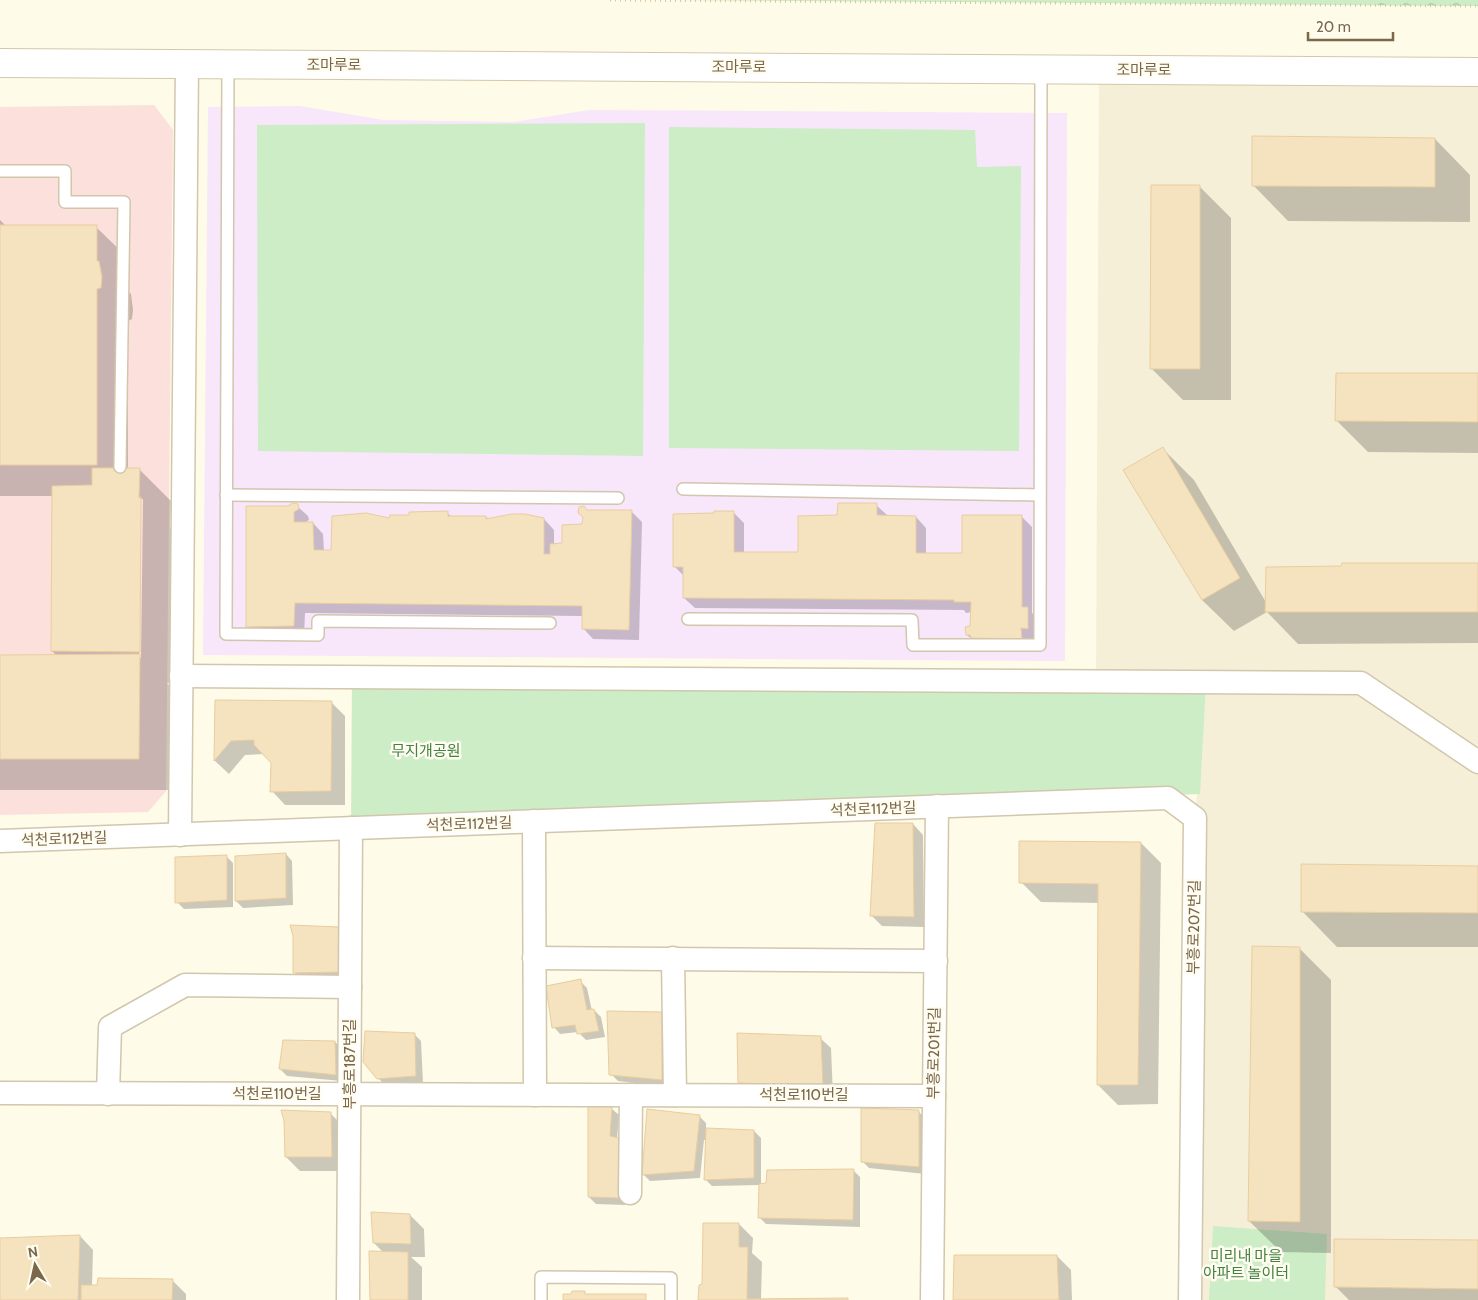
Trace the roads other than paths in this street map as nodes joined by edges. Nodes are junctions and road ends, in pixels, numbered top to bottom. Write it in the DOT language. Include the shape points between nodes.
graph roads {
  1 [pos="0,63"];
  2 [pos="187,63"];
  3 [pos="228,64"];
  4 [pos="1041,68"];
  5 [pos="1478,72"];
  6 [pos="0,171"];
  7 [pos="120,467"];
  8 [pos="683,489"];
  9 [pos="226,495"];
  10 [pos="1040,495"];
  11 [pos="618,498"];
  12 [pos="688,619"];
  13 [pos="550,623"];
  14 [pos="181,676"];
  15 [pos="1478,762"];
  16 [pos="937,806"];
  17 [pos="534,821"];
  18 [pos="351,828"];
  19 [pos="180,835"];
  20 [pos="0,841"];
  21 [pos="534,958"];
  22 [pos="673,958"];
  23 [pos="936,961"];
  24 [pos="350,987"];
  25 [pos="0,1093"];
  26 [pos="108,1094"];
  27 [pos="350,1094"];
  28 [pos="535,1095"];
  29 [pos="631,1095"];
  30 [pos="675,1095"];
  31 [pos="934,1096"];
  32 [pos="630,1193"];
  33 [pos="348,1300"];
  34 [pos="541,1300"];
  35 [pos="671,1300"];
  36 [pos="932,1300"];
  37 [pos="1190,1300"];
  1 -- 2 [label="street, 조마루로"];
  2 -- 3 [label="street, 조마루로"];
  2 -- 14 [label="street"];
  3 -- 4 [label="street, 조마루로"];
  3 -- 9 [label="lane"];
  4 -- 5 [label="street, 조마루로"];
  4 -- 10 [label="lane"];
  6 -- 7 [label="lane" via="65,171 65,202 124,202"];
  8 -- 10 [label="lane"];
  9 -- 11 [label="lane"];
  9 -- 13 [label="lane" via="226,634 318,635 318,621"];
  10 -- 12 [label="lane" via="1040,645 913,645 912,620"];
  14 -- 15 [label="street" via="1361,683"];
  14 -- 19 [label="street"];
  16 -- 17 [label="street, 석천로112번길"];
  16 -- 23 [label="street, 부흥로201번길"];
  16 -- 37 [label="street, 부흥로207번길" via="1168,798 1196,818"];
  17 -- 18 [label="street, 석천로112번길"];
  17 -- 21 [label="street"];
  18 -- 19 [label="street, 석천로112번길"];
  18 -- 24 [label="street, 부흥로187번길"];
  19 -- 20 [label="street, 석천로112번길"];
  21 -- 22 [label="street"];
  21 -- 28 [label="street"];
  22 -- 23 [label="street"];
  22 -- 30 [label="street"];
  23 -- 31 [label="street, 부흥로201번길"];
  24 -- 26 [label="street" via="185,986 110,1027"];
  24 -- 27 [label="street, 부흥로187번길"];
  25 -- 26 [label="street, 석천로110번길"];
  26 -- 27 [label="street, 석천로110번길"];
  27 -- 28 [label="street, 석천로110번길"];
  27 -- 33 [label="street, 부흥로187번길"];
  28 -- 29 [label="street, 석천로110번길"];
  29 -- 30 [label="street, 석천로110번길"];
  29 -- 32 [label="street"];
  30 -- 31 [label="street, 석천로110번길"];
  31 -- 36 [label="street, 부흥로201번길"];
  34 -- 35 [label="lane" via="541,1278 671,1278"];
}
